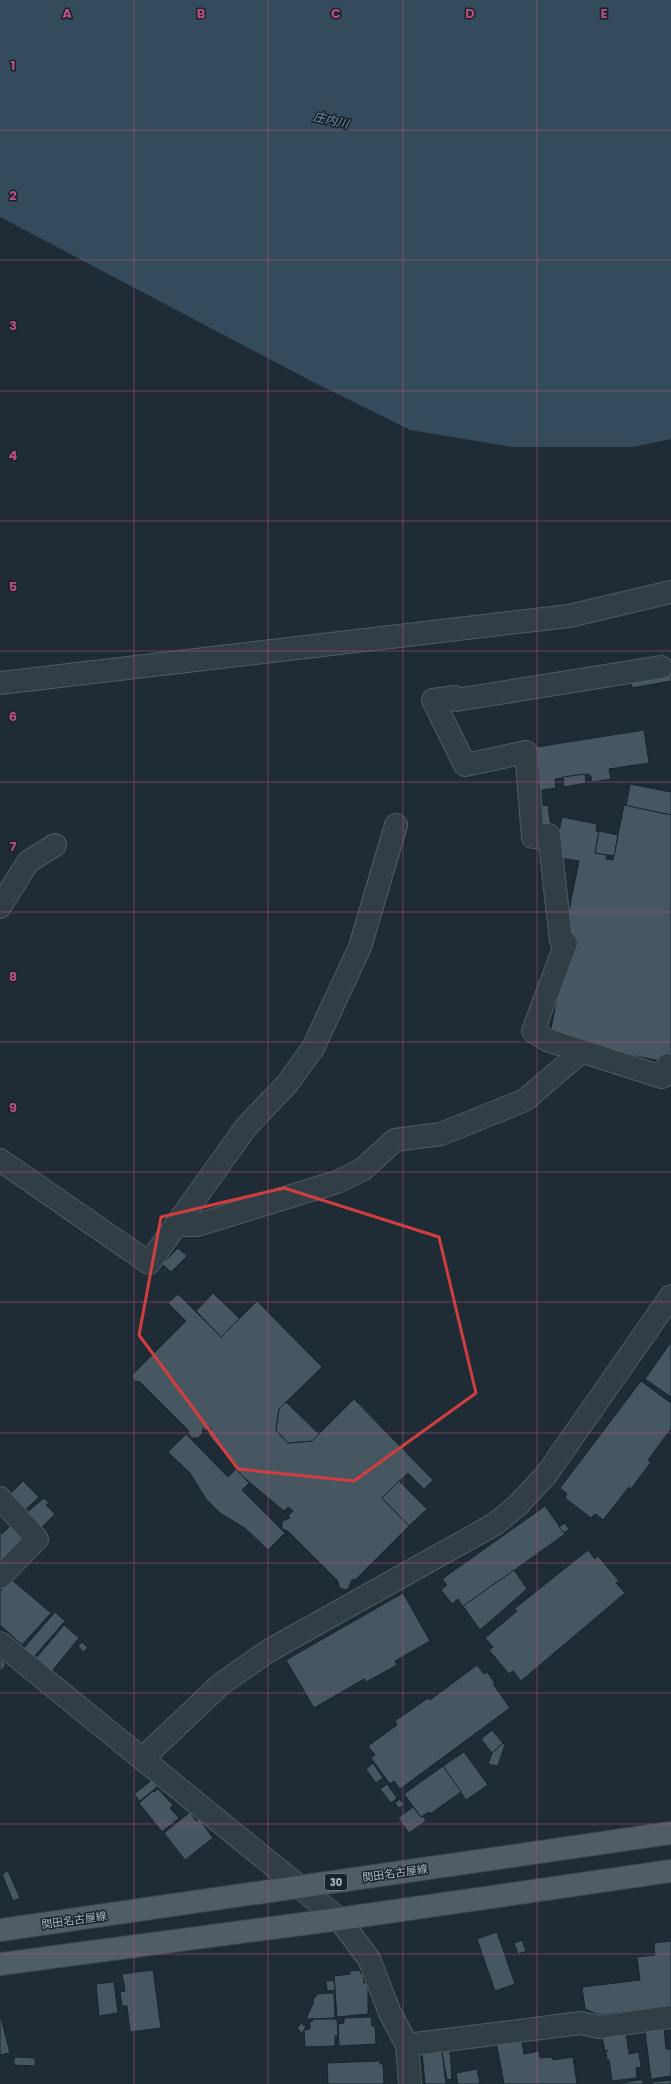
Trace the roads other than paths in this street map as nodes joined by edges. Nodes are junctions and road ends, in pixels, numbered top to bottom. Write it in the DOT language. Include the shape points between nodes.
graph roads {
  1 [pos="671,592"];
  2 [pos="661,667"];
  3 [pos="0,683"];
  4 [pos="396,825"];
  5 [pos="55,845"];
  6 [pos="0,907"];
  7 [pos="581,1052"];
  8 [pos="671,1066"];
  9 [pos="0,1160"];
  10 [pos="176,1225"];
  11 [pos="671,1296"];
  12 [pos="0,1498"];
  13 [pos="0,1576"];
  14 [pos="0,1643"];
  15 [pos="142,1759"];
  16 [pos="671,1833"];
  17 [pos="671,1871"];
  18 [pos="300,1887"];
  19 [pos="339,1919"];
  20 [pos="0,1930"];
  21 [pos="0,1964"];
  22 [pos="671,2017"];
  23 [pos="408,2045"];
  24 [pos="410,2084"];
  1 -- 3 [label="street" via="569,616"];
  2 -- 7 [label="street" via="456,700 455,696 433,700 465,765 526,752 533,837 549,835 561,941 566,943 533,1031 547,1040"];
  4 -- 10 [label="street" via="360,947 313,1048 287,1084 246,1127"];
  5 -- 6 [label="street" via="28,862"];
  7 -- 8 [label="street" via="662,1077 668,1065"];
  7 -- 10 [label="street" via="525,1100 441,1134 395,1140 362,1170 337,1182 197,1226"];
  9 -- 10 [label="street" via="149,1263"];
  11 -- 15 [label="street" via="546,1475 518,1505 495,1524 270,1650 221,1684"];
  12 -- 13 [label="street" via="37,1539"];
  14 -- 15 [label="street"];
  15 -- 18 [label="street"];
  16 -- 18 [label="main road, 関田名古屋線 / 30"];
  17 -- 19 [label="main road"];
  18 -- 19 [label="street"];
  18 -- 20 [label="main road, 関田名古屋線 / 30"];
  19 -- 21 [label="main road"];
  19 -- 23 [label="street" via="369,1959 390,2013"];
  22 -- 23 [label="street" via="599,2027 581,2023"];
  23 -- 24 [label="street"];
}
